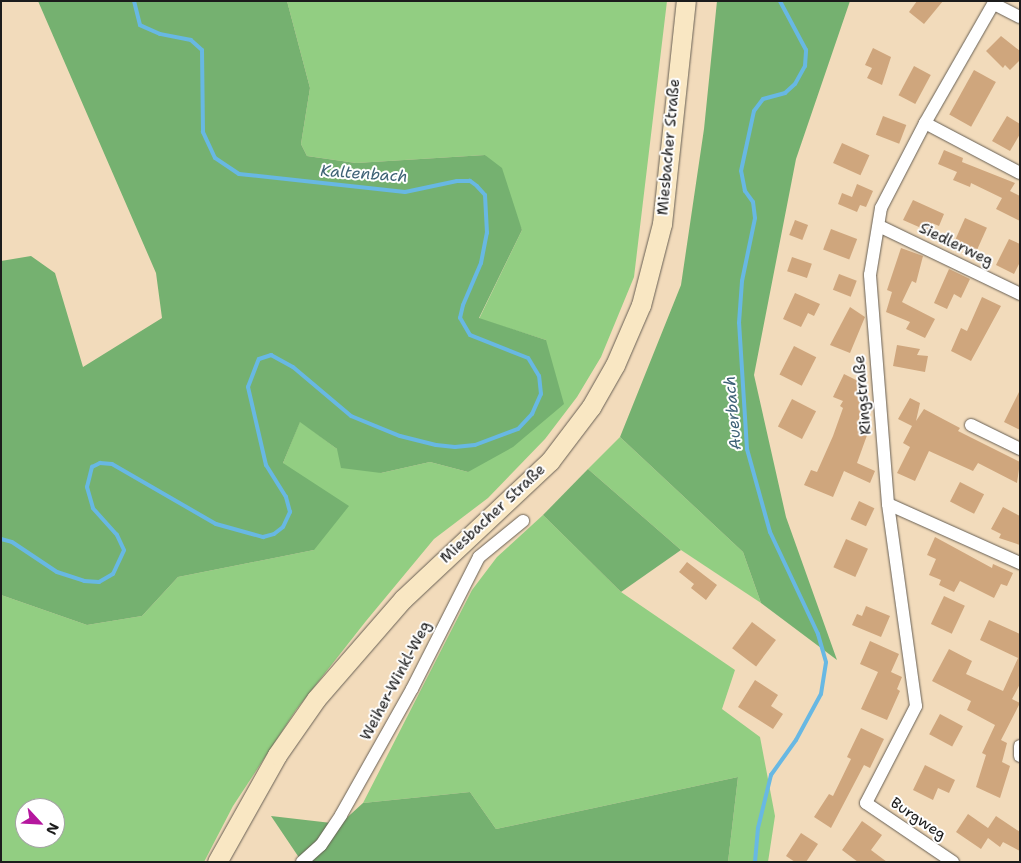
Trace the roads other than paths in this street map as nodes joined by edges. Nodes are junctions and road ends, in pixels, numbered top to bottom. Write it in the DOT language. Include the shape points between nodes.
graph roads {
  1 [pos="686,1"];
  2 [pos="995,2"];
  3 [pos="1020,17"];
  4 [pos="925,123"];
  5 [pos="1020,173"];
  6 [pos="879,226"];
  7 [pos="1020,294"];
  8 [pos="971,425"];
  9 [pos="1020,449"];
  10 [pos="888,504"];
  11 [pos="523,521"];
  12 [pos="1020,563"];
  13 [pos="1020,746"];
  14 [pos="1020,756"];
  15 [pos="866,803"];
  16 [pos="218,862"];
  17 [pos="302,862"];
  18 [pos="952,862"];
  1 -- 16 [label="main road, Miesbacher Straße" via="662,224 641,305 591,408 550,461 404,599 316,699 276,756"];
  2 -- 3 [label="street"];
  2 -- 4 [label="street, Ringstraße"];
  4 -- 5 [label="street"];
  4 -- 6 [label="street, Ringstraße" via="882,208"];
  6 -- 7 [label="street, Siedlerweg"];
  6 -- 10 [label="street, Ringstraße" via="870,275"];
  8 -- 9 [label="street"];
  10 -- 12 [label="street"];
  10 -- 15 [label="street, Ringstraße" via="916,706"];
  11 -- 17 [label="street, Weiher-Winkl-Weg" via="479,557 412,689 341,814 321,845"];
  13 -- 14 [label="street"];
  15 -- 18 [label="street, Burgweg"];
}
